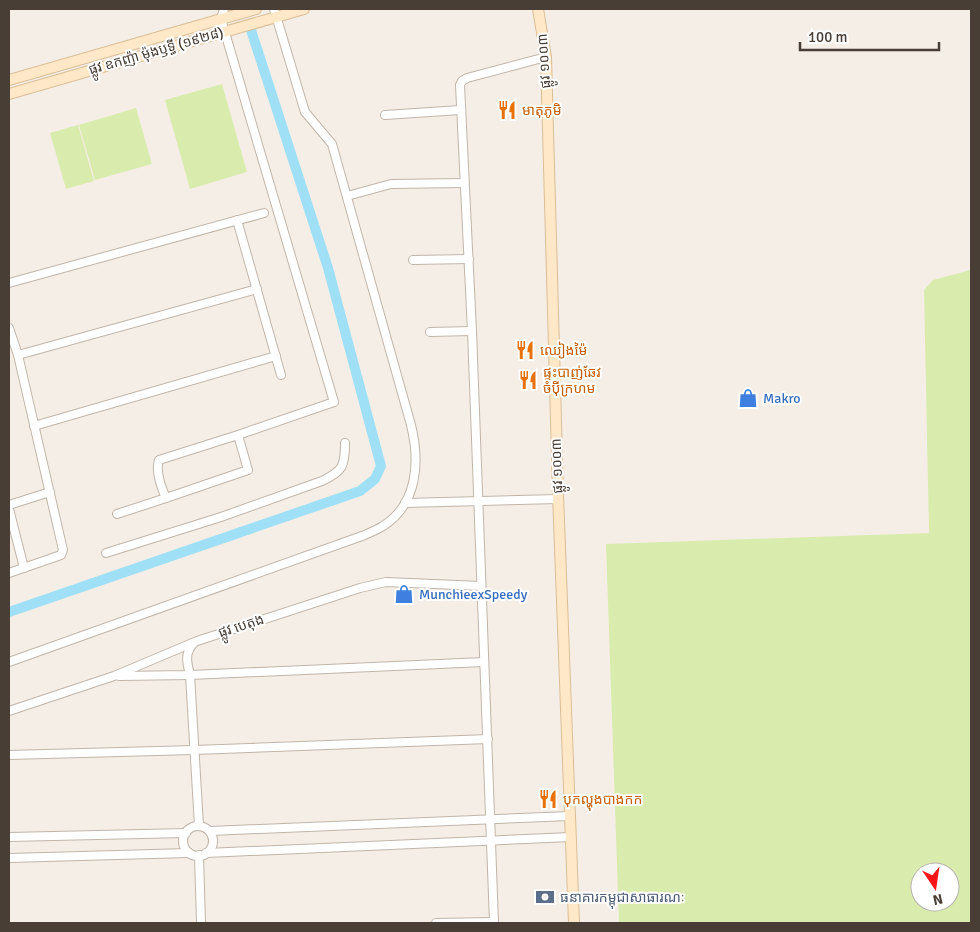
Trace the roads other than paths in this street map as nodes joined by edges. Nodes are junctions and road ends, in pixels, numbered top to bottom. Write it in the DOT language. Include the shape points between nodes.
graph roads {
  1 [pos="256,9"];
  2 [pos="304,9"];
  3 [pos="538,9"];
  4 [pos="226,14"];
  5 [pos="273,15"];
  6 [pos="225,32"];
  7 [pos="546,57"];
  8 [pos="9,80"];
  9 [pos="9,94"];
  10 [pos="460,110"];
  11 [pos="385,115"];
  12 [pos="464,183"];
  13 [pos="346,196"];
  14 [pos="264,213"];
  15 [pos="238,220"];
  16 [pos="469,259"];
  17 [pos="413,260"];
  18 [pos="9,283"];
  19 [pos="257,289"];
  20 [pos="9,328"];
  21 [pos="472,331"];
  22 [pos="430,332"];
  23 [pos="18,355"];
  24 [pos="276,356"];
  25 [pos="281,376"];
  26 [pos="34,426"];
  27 [pos="238,435"];
  28 [pos="344,443"];
  29 [pos="50,492"];
  30 [pos="166,498"];
  31 [pos="558,499"];
  32 [pos="478,502"];
  33 [pos="405,503"];
  34 [pos="9,507"];
  35 [pos="117,514"];
  36 [pos="106,554"];
  37 [pos="24,568"];
  38 [pos="9,573"];
  39 [pos="481,586"];
  40 [pos="197,641"];
  41 [pos="9,662"];
  42 [pos="484,662"];
  43 [pos="190,675"];
  44 [pos="114,676"];
  45 [pos="9,711"];
  46 [pos="488,739"];
  47 [pos="194,750"];
  48 [pos="9,755"];
  49 [pos="570,816"];
  50 [pos="490,820"];
  51 [pos="199,826"];
  52 [pos="210,831"];
  53 [pos="186,833"];
  54 [pos="9,837"];
  55 [pos="571,837"];
  56 [pos="491,840"];
  57 [pos="190,853"];
  58 [pos="202,854"];
  59 [pos="9,858"];
  60 [pos="494,922"];
  61 [pos="201,923"];
  62 [pos="436,923"];
  63 [pos="574,923"];
  1 -- 4 [label="main road, ផ្លូវ ឧកញ៉ា ម៉ុងឫទ្ធី (១៩២៨)"];
  2 -- 5 [label="main road, ផ្លូវ ឧកញ៉ា ម៉ុងឫទ្ធី (១៩២៨)"];
  3 -- 7 [label="main road, ផ្លូវ ១០០៣"];
  4 -- 6 [label="street"];
  4 -- 8 [label="main road, ផ្លូវ ឧកញ៉ា ម៉ុងឫទ្ធី (១៩២៨)"];
  5 -- 6 [label="main road, ផ្លូវ ឧកញ៉ា ម៉ុងឫទ្ធី (១៩២៨)"];
  5 -- 13 [label="street" via="305,112 332,144"];
  6 -- 9 [label="main road, ផ្លូវ ឧកញ៉ា ម៉ុងឫទ្ធី (១៩២៨)"];
  6 -- 27 [label="street" via="334,402"];
  7 -- 10 [label="street" via="467,78 460,85"];
  7 -- 31 [label="main road, ផ្លូវ ១០០៣"];
  10 -- 11 [label="street"];
  10 -- 12 [label="street"];
  12 -- 13 [label="street" via="391,184"];
  12 -- 16 [label="street"];
  13 -- 33 [label="street" via="415,441 415,471"];
  14 -- 15 [label="street"];
  15 -- 18 [label="street"];
  15 -- 19 [label="street"];
  16 -- 17 [label="street"];
  16 -- 21 [label="street"];
  19 -- 23 [label="street"];
  19 -- 24 [label="street"];
  20 -- 23 [label="street"];
  21 -- 22 [label="street"];
  21 -- 32 [label="street"];
  23 -- 26 [label="street"];
  24 -- 25 [label="street"];
  24 -- 26 [label="street"];
  26 -- 29 [label="street"];
  27 -- 30 [label="street" via="159,460 160,485"];
  27 -- 30 [label="street" via="248,470"];
  28 -- 36 [label="street" via="345,461 336,474 322,481"];
  29 -- 34 [label="street"];
  29 -- 37 [label="street" via="63,553"];
  30 -- 35 [label="street"];
  31 -- 32 [label="street"];
  31 -- 49 [label="main road, ផ្លូវ ១០០៣"];
  32 -- 33 [label="street"];
  32 -- 39 [label="street"];
  33 -- 41 [label="street" via="390,521 362,536"];
  34 -- 37 [label="street"];
  37 -- 38 [label="street"];
  39 -- 40 [label="street, ផ្លូវ បេតុង" via="386,582"];
  39 -- 42 [label="street"];
  40 -- 43 [label="street" via="187,654"];
  40 -- 44 [label="street, ផ្លូវ បេតុង"];
  42 -- 43 [label="street"];
  42 -- 46 [label="street"];
  43 -- 44 [label="street"];
  43 -- 47 [label="street"];
  44 -- 45 [label="street, ផ្លូវ បេតុង"];
  46 -- 47 [label="street"];
  46 -- 50 [label="street"];
  47 -- 48 [label="street"];
  47 -- 51 [label="street"];
  49 -- 50 [label="street"];
  49 -- 55 [label="main road, ផ្លូវ ១០០៣"];
  50 -- 52 [label="street"];
  50 -- 56 [label="street"];
  51 -- 52 [label="street"];
  51 -- 53 [label="street" via="190,828"];
  52 -- 58 [label="street" via="213,843"];
  53 -- 54 [label="street"];
  53 -- 57 [label="street" via="183,841"];
  55 -- 56 [label="street"];
  55 -- 63 [label="main road, ផ្លូវ ១០០៣"];
  56 -- 58 [label="street"];
  56 -- 60 [label="street"];
  57 -- 58 [label="street"];
  57 -- 59 [label="street"];
  58 -- 61 [label="street"];
  60 -- 62 [label="street"];
}
